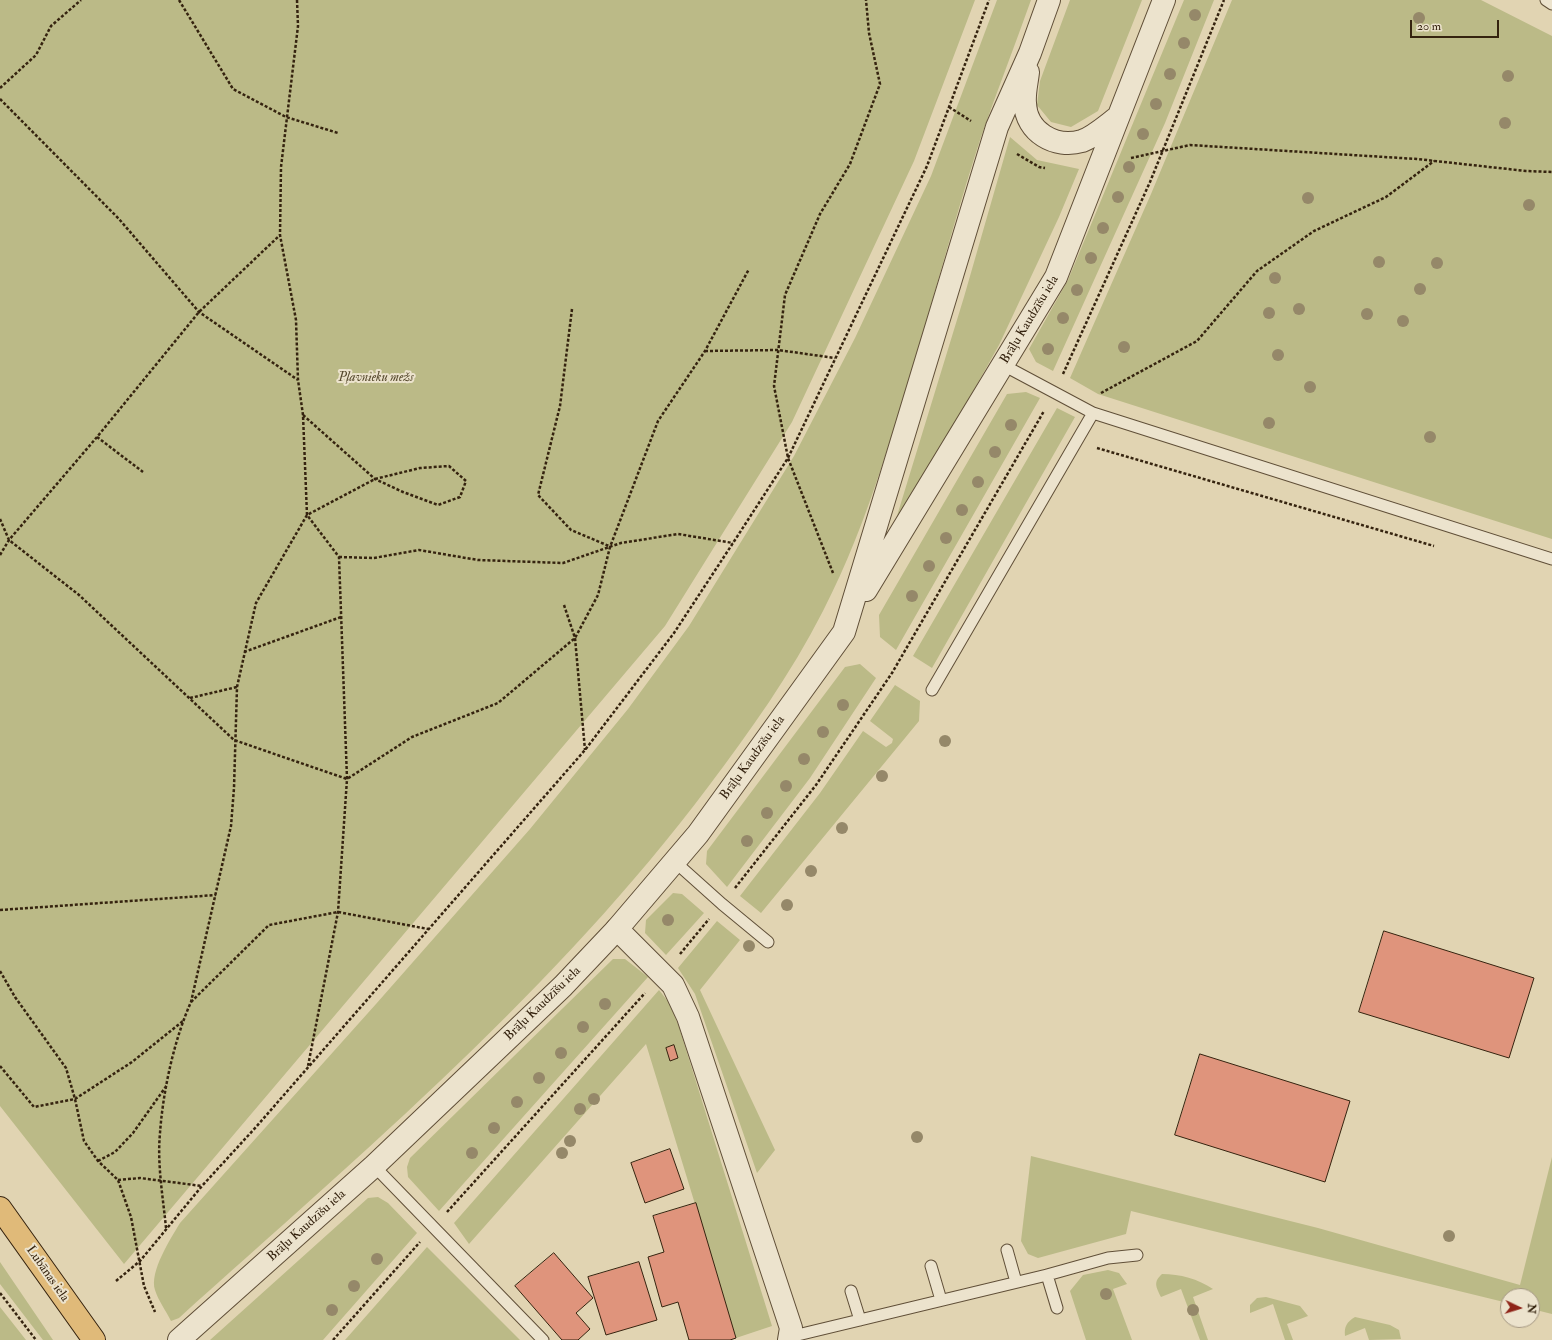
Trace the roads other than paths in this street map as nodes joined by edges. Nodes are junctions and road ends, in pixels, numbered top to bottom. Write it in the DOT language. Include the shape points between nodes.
graph roads {
  1 [pos="1049,0"];
  2 [pos="1164,0"];
  3 [pos="1546,0"];
  4 [pos="1552,4"];
  5 [pos="1030,53"];
  6 [pos="1118,117"];
  7 [pos="1003,365"];
  8 [pos="1093,413"];
  9 [pos="1552,558"];
  10 [pos="850,617"];
  11 [pos="932,690"];
  12 [pos="674,861"];
  13 [pos="617,929"];
  14 [pos="768,942"];
  15 [pos="374,1166"];
  16 [pos="0,1208"];
  17 [pos="1007,1250"];
  18 [pos="1137,1255"];
  19 [pos="931,1266"];
  20 [pos="1047,1275"];
  21 [pos="1016,1282"];
  22 [pos="851,1291"];
  23 [pos="941,1300"];
  24 [pos="1057,1308"];
  25 [pos="860,1320"];
  26 [pos="789,1339"];
  27 [pos="94,1340"];
  28 [pos="179,1340"];
  29 [pos="543,1340"];
  1 -- 5 [label="street, Brāļu Kaudzīšu iela"];
  2 -- 6 [label="street, Brāļu Kaudzīšu iela"];
  3 -- 4 [label="lane"];
  5 -- 6 [label="street" via="1025,103 1029,121 1040,134 1054,142 1082,141"];
  5 -- 10 [label="street, Brāļu Kaudzīšu iela" via="994,137"];
  6 -- 7 [label="street, Brāļu Kaudzīšu iela" via="1056,277"];
  7 -- 8 [label="lane"];
  7 -- 10 [label="street, Brāļu Kaudzīšu iela"];
  8 -- 9 [label="lane"];
  8 -- 11 [label="lane"];
  10 -- 12 [label="street, Brāļu Kaudzīšu iela" via="844,632 711,817"];
  12 -- 13 [label="street, Brāļu Kaudzīšu iela"];
  12 -- 14 [label="lane"];
  13 -- 15 [label="street, Brāļu Kaudzīšu iela" via="563,986"];
  13 -- 26 [label="street" via="673,985 688,1017 790,1328"];
  15 -- 28 [label="street, Brāļu Kaudzīšu iela"];
  15 -- 29 [label="lane"];
  16 -- 27 [label="main road, Lubānas iela"];
  17 -- 21 [label="lane"];
  18 -- 20 [label="lane" via="1108,1258"];
  19 -- 23 [label="lane"];
  20 -- 21 [label="lane"];
  20 -- 24 [label="lane"];
  21 -- 23 [label="lane"];
  22 -- 25 [label="lane"];
  23 -- 25 [label="lane"];
  25 -- 26 [label="lane"];
}
